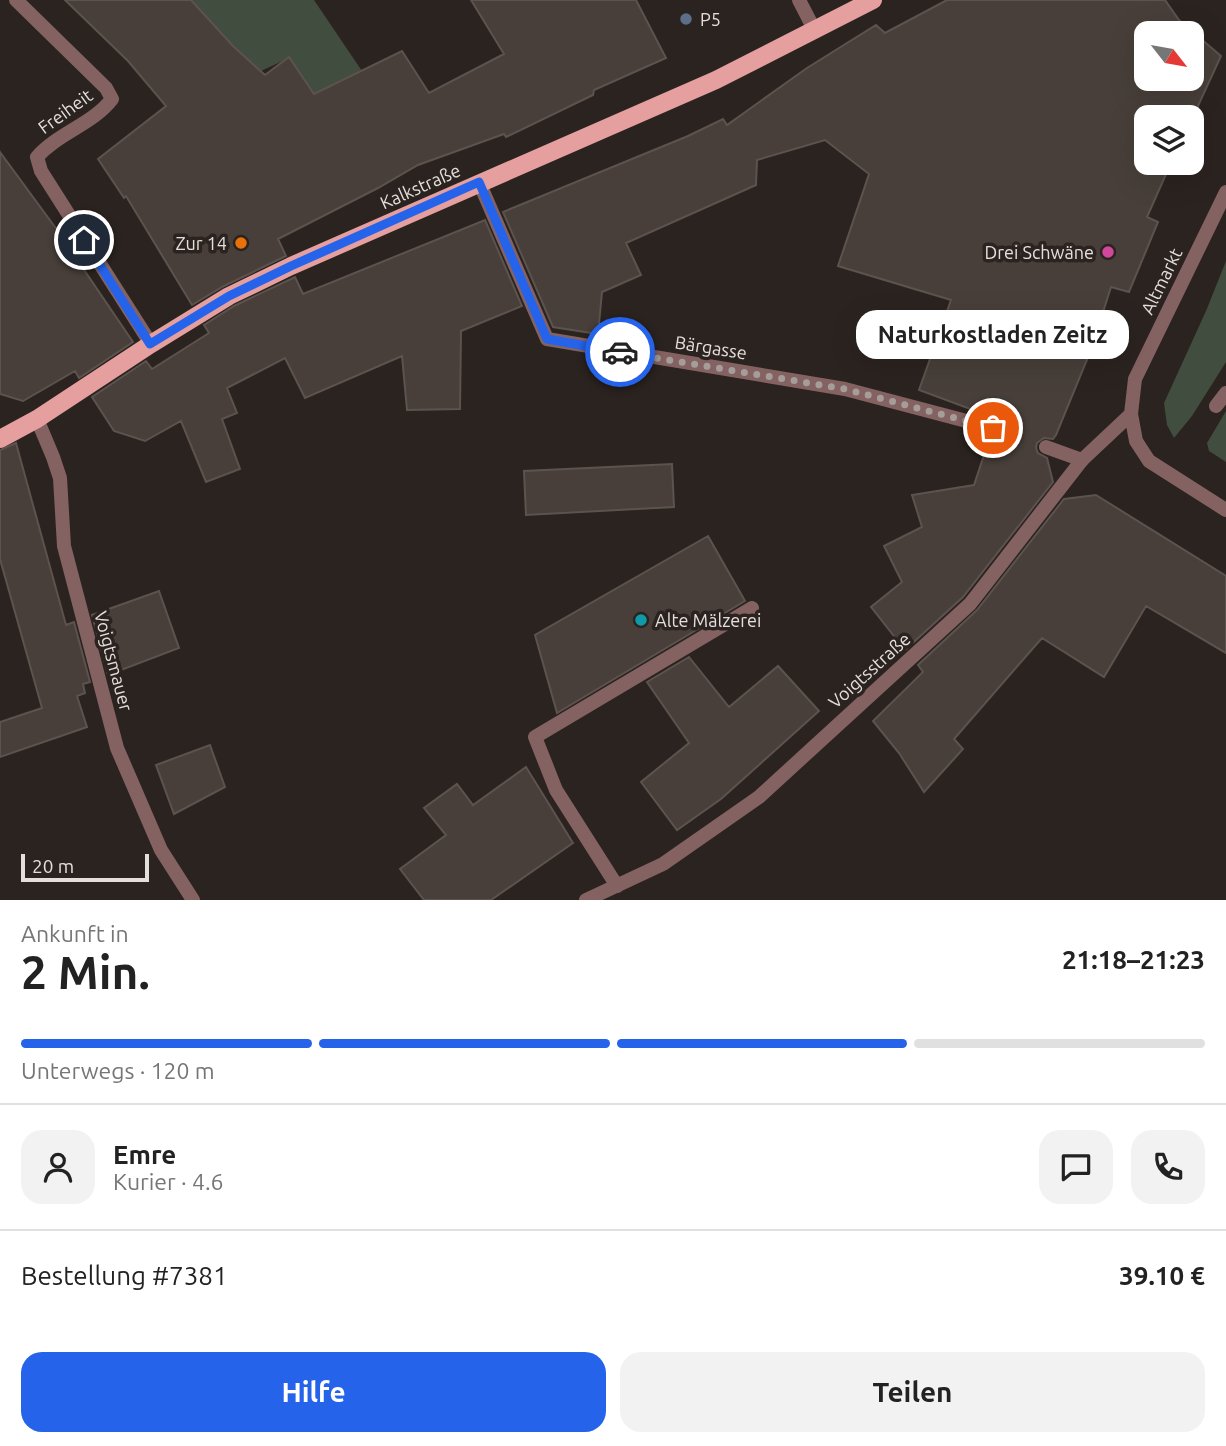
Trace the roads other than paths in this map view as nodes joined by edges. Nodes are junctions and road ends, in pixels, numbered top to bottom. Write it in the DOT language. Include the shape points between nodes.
graph roads {
  1 [pos="16,0"];
  2 [pos="799,0"];
  3 [pos="873,0"];
  4 [pos="815,31"];
  5 [pos="479,182"];
  6 [pos="1226,192"];
  7 [pos="150,344"];
  8 [pos="1226,393"];
  9 [pos="1216,406"];
  10 [pos="1131,414"];
  11 [pos="37,419"];
  12 [pos="993,428"];
  13 [pos="0,438"];
  14 [pos="1046,447"];
  15 [pos="1082,460"];
  16 [pos="1226,510"];
  17 [pos="752,608"];
  18 [pos="617,886"];
  19 [pos="193,900"];
  20 [pos="586,900"];
  1 -- 7 [label="street, Freiheit" via="112,99 37,158"];
  2 -- 4 [label="street"];
  3 -- 4 [label="main road, Kalkstraße"];
  4 -- 5 [label="main road, Kalkstraße" via="716,80"];
  5 -- 7 [label="main road, Kalkstraße" via="229,296"];
  5 -- 12 [label="street, Bärgasse" via="547,339 845,389"];
  6 -- 10 [label="street, Altmarkt" via="1135,379"];
  7 -- 11 [label="main road, Kalkstraße"];
  8 -- 9 [label="street"];
  10 -- 15 [label="street, Voigtsstraße"];
  10 -- 16 [label="street, Altmarkt" via="1136,441 1149,461"];
  11 -- 13 [label="main road, Kalkstraße"];
  11 -- 19 [label="street, Voigtsmauer" via="60,478 64,546 117,748 162,850"];
  14 -- 15 [label="street"];
  15 -- 18 [label="street, Voigtsstraße" via="970,604 880,687 759,797 663,864"];
  17 -- 18 [label="street" via="535,737 556,790"];
  18 -- 20 [label="street, Voigtsstraße"];
}
